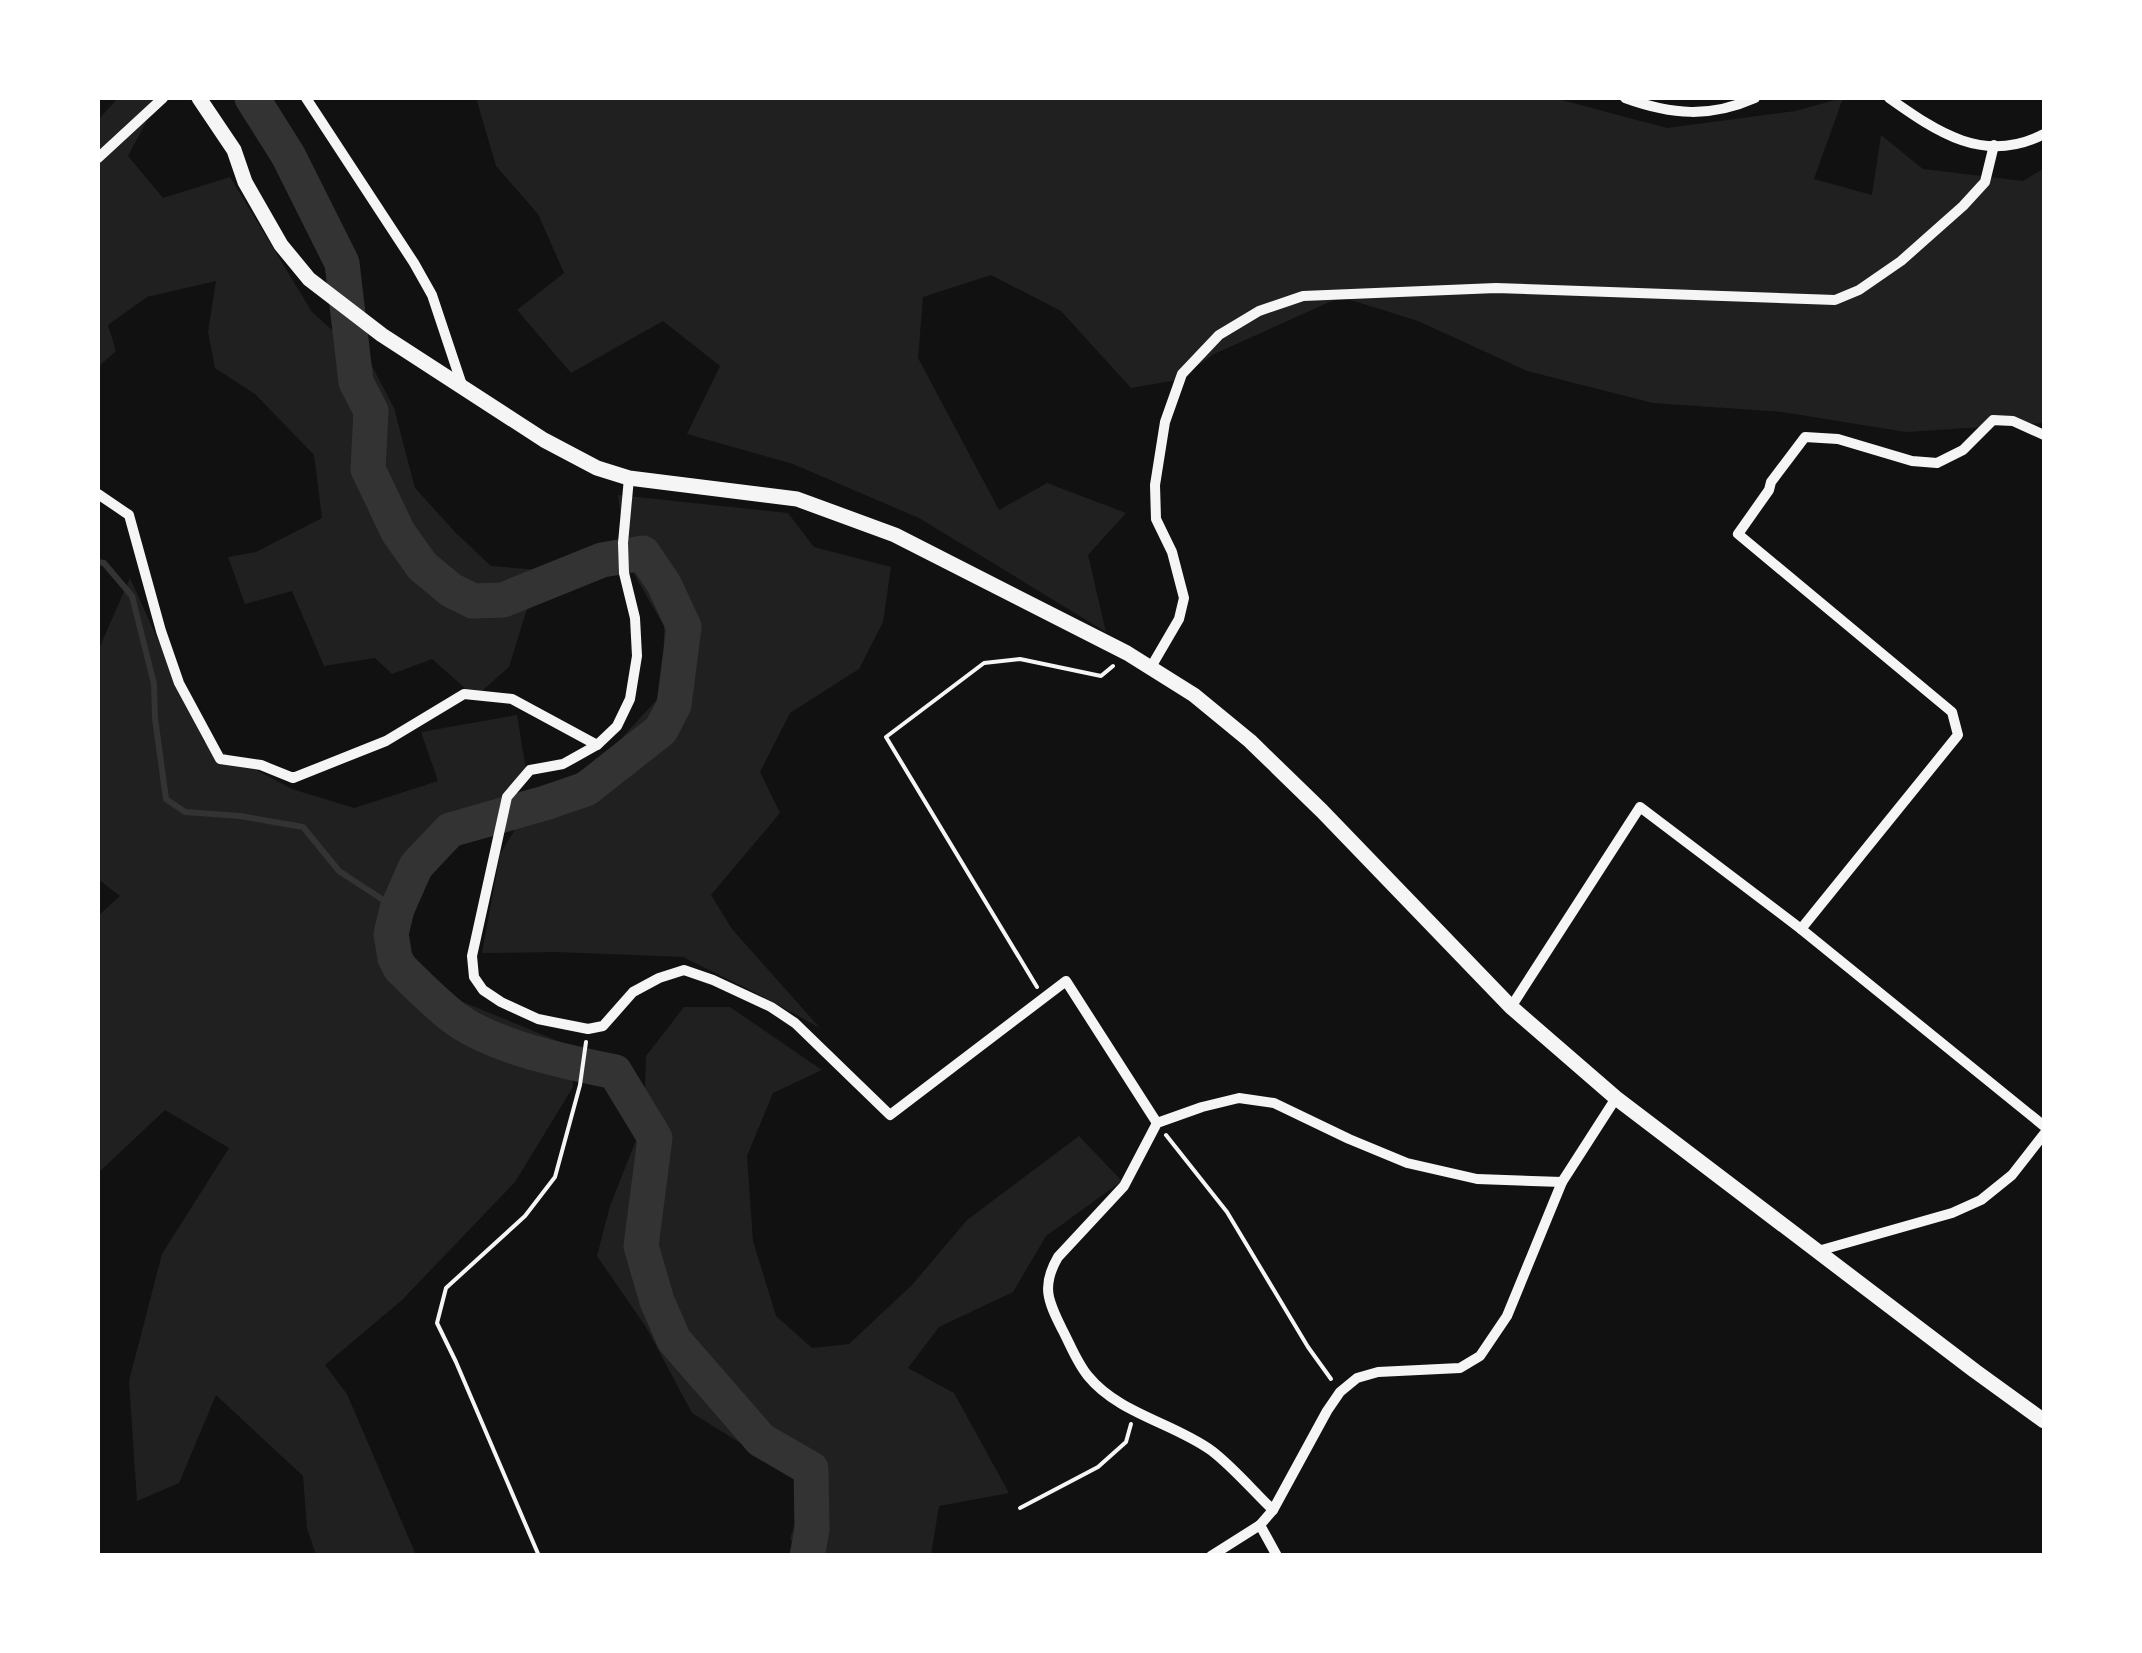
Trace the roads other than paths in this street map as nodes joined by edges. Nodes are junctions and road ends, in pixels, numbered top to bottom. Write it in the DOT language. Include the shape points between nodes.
graph roads {
  1 [pos="163,98"];
  2 [pos="199,98"];
  3 [pos="306,98"];
  4 [pos="1626,98"];
  5 [pos="1755,98"];
  6 [pos="1889,98"];
  7 [pos="2044,134"];
  8 [pos="1994,145"];
  9 [pos="98,158"];
  10 [pos="462,386"];
  11 [pos="2044,435"];
  12 [pos="629,478"];
  13 [pos="98,494"];
  14 [pos="1151,667"];
  15 [pos="596,745"];
  16 [pos="1800,930"];
  17 [pos="1512,1007"];
  18 [pos="1616,1098"];
  19 [pos="1157,1123"];
  20 [pos="2044,1126"];
  21 [pos="2044,1134"];
  22 [pos="1562,1182"];
  23 [pos="1818,1252"];
  24 [pos="2044,1420"];
  25 [pos="1273,1510"];
  26 [pos="1260,1525"];
  27 [pos="1211,1556"];
  28 [pos="1277,1556"];
  1 -- 9 [label="street"];
  2 -- 10 [label="main road" via="234,150 281,245 309,279"];
  3 -- 10 [label="street" via="432,295"];
  4 -- 5 [label="street" via="1710,113"];
  6 -- 8 [label="street" via="1962,142"];
  7 -- 8 [label="street"];
  8 -- 14 [label="street" via="1985,182 1963,206 1901,261 1835,300 1496,288 1303,296 1219,334 1182,374 1166,422 1156,519 1184,598"];
  10 -- 12 [label="main road" via="544,440"];
  11 -- 16 [label="street" via="1994,420 1963,450 1936,463 1805,437 1738,534 1952,712 1958,735"];
  12 -- 14 [label="main road" via="798,499 895,535"];
  12 -- 15 [label="street" via="624,573 637,656 630,699 617,726"];
  13 -- 15 [label="street" via="129,515 179,682 220,758 293,778 386,741 464,694 512,698"];
  14 -- 17 [label="main road" via="1250,740"];
  15 -- 19 [label="street" via="563,764 530,770 507,797 472,956 474,977 500,1002 588,1029 603,1026 633,992 684,970 796,1023 890,1114 1066,981"];
  16 -- 17 [label="street" via="1640,807"];
  16 -- 20 [label="street"];
  17 -- 18 [label="main road"];
  18 -- 22 [label="street"];
  18 -- 23 [label="main road"];
  19 -- 22 [label="street" via="1239,1098 1274,1103 1407,1163 1477,1179"];
  19 -- 25 [label="street" via="1124,1186 1058,1257 1049,1302 1095,1384 1211,1450"];
  21 -- 23 [label="street" via="2012,1175 1981,1200"];
  22 -- 25 [label="street" via="1507,1316 1480,1356 1460,1368 1357,1378 1327,1411"];
  23 -- 24 [label="main road"];
  25 -- 26 [label="street"];
  26 -- 27 [label="street"];
  26 -- 28 [label="street"];
}
